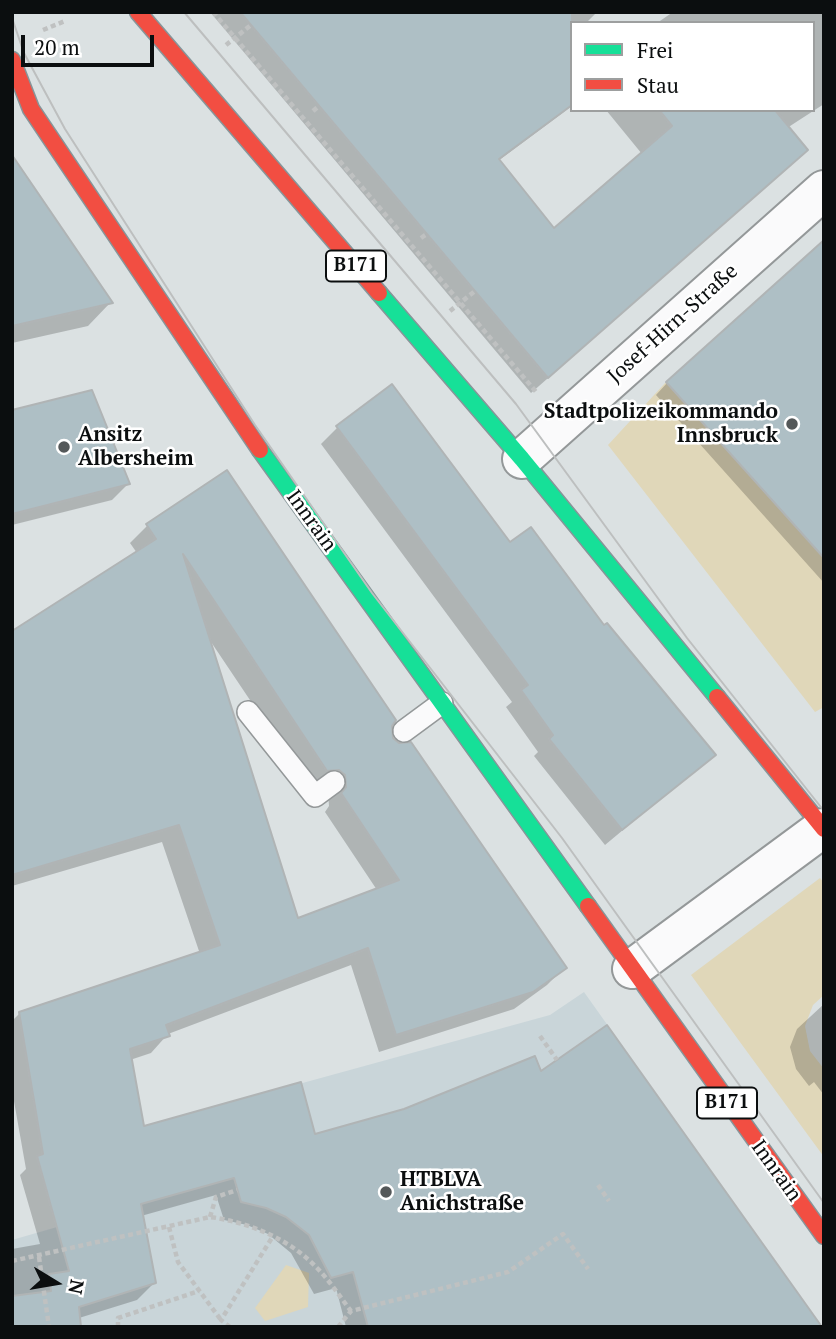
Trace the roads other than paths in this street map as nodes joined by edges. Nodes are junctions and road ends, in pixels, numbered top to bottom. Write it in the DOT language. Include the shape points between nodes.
graph roads {
  1 [pos="138,12"];
  2 [pos="12,60"];
  3 [pos="824,190"];
  4 [pos="522,459"];
  5 [pos="442,703"];
  6 [pos="248,712"];
  7 [pos="404,731"];
  8 [pos="334,782"];
  9 [pos="823,828"];
  10 [pos="632,969"];
  11 [pos="824,1236"];
  1 -- 4 [label="main road, B171"];
  2 -- 5 [label="main road, Innrain / B171" via="31,109 84,193 247,432"];
  3 -- 4 [label="street, Josef-Hirn-Straße"];
  4 -- 9 [label="main road, B171"];
  5 -- 7 [label="lane"];
  5 -- 10 [label="main road, Innrain / B171"];
  6 -- 8 [label="lane" via="315,796"];
  9 -- 10 [label="street"];
  10 -- 11 [label="main road, Innrain / B171"];
}
